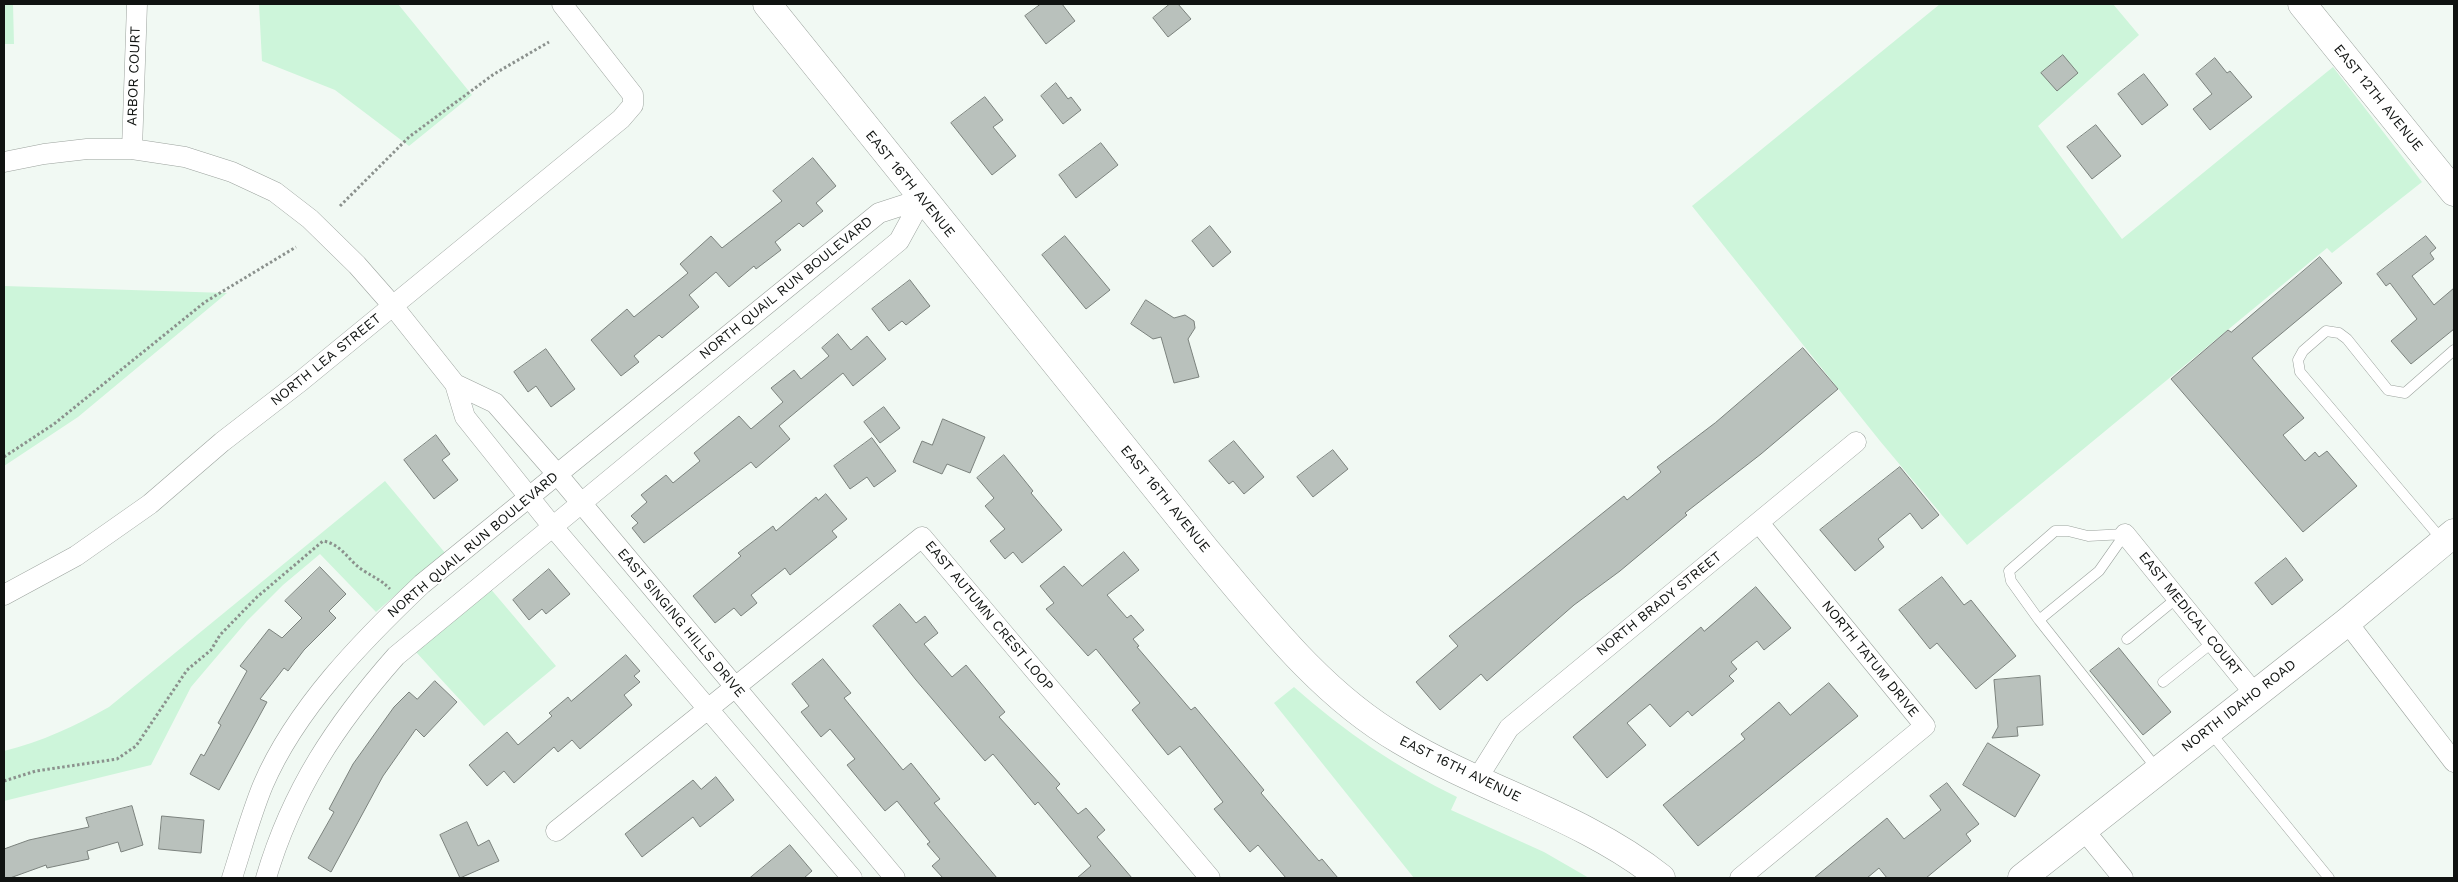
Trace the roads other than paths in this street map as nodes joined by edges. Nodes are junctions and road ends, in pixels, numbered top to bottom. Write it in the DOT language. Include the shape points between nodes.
graph roads {
  1 [pos="137,4"];
  2 [pos="562,4"];
  3 [pos="767,4"];
  4 [pos="2302,4"];
  5 [pos="132,149"];
  6 [pos="4,162"];
  7 [pos="2454,192"];
  8 [pos="922,199"];
  9 [pos="393,306"];
  10 [pos="2454,350"];
  11 [pos="455,384"];
  12 [pos="1856,442"];
  13 [pos="557,474"];
  14 [pos="529,497"];
  15 [pos="581,503"];
  16 [pos="1759,523"];
  17 [pos="552,526"];
  18 [pos="2125,534"];
  19 [pos="2449,537"];
  20 [pos="4,596"];
  21 [pos="2177,598"];
  22 [pos="2039,620"];
  23 [pos="2347,622"];
  24 [pos="2127,639"];
  25 [pos="2213,642"];
  26 [pos="2163,682"];
  27 [pos="736,687"];
  28 [pos="2254,693"];
  29 [pos="708,709"];
  30 [pos="2209,730"];
  31 [pos="2454,762"];
  32 [pos="2158,770"];
  33 [pos="1477,779"];
  34 [pos="2083,829"];
  35 [pos="556,831"];
  36 [pos="232,878"];
  37 [pos="266,878"];
  38 [pos="852,878"];
  39 [pos="895,878"];
  40 [pos="1210,878"];
  41 [pos="1661,878"];
  42 [pos="1740,878"];
  43 [pos="2022,878"];
  44 [pos="2123,878"];
  45 [pos="2329,878"];
  1 -- 5 [label="street, ARBOR COURT"];
  2 -- 9 [label="street, NORTH LEA STREET" via="634,95 633,105 621,119"];
  3 -- 8 [label="street, EAST 16TH AVENUE"];
  4 -- 7 [label="street, EAST 12TH AVENUE"];
  5 -- 6 [label="street, EAST SINGING HILLS DRIVE" via="87,149"];
  5 -- 9 [label="street, EAST SINGING HILLS DRIVE" via="185,157 232,172 275,192 317,225 358,265"];
  8 -- 13 [label="street, NORTH QUAIL RUN BOULEVARD" via="879,213"];
  8 -- 15 [label="street" via="899,241"];
  8 -- 33 [label="street, EAST 16TH AVENUE" via="1206,550 1317,676 1365,717 1398,739"];
  9 -- 11 [label="street, EAST SINGING HILLS DRIVE"];
  9 -- 20 [label="street, NORTH LEA STREET" via="222,442 150,504 76,556"];
  10 -- 19 [label="lane" via="2405,393 2388,390 2339,333 2326,331 2298,360 2300,372"];
  11 -- 13 [label="street, EAST SINGING HILLS DRIVE" via="495,402"];
  11 -- 14 [label="street, EAST SINGING HILLS DRIVE" via="465,417"];
  12 -- 16 [label="street, NORTH BRADY STREET"];
  13 -- 14 [label="street, NORTH QUAIL RUN BOULEVARD"];
  13 -- 15 [label="street, EAST SINGING HILLS DRIVE"];
  14 -- 17 [label="street, EAST SINGING HILLS DRIVE"];
  14 -- 36 [label="street, NORTH QUAIL RUN BOULEVARD" via="422,584 382,622 323,688 264,784"];
  15 -- 17 [label="street"];
  15 -- 27 [label="street, EAST SINGING HILLS DRIVE"];
  16 -- 33 [label="street, NORTH BRADY STREET" via="1509,728"];
  16 -- 42 [label="street, NORTH TATUM DRIVE" via="1925,726"];
  17 -- 29 [label="street, EAST SINGING HILLS DRIVE"];
  17 -- 37 [label="street" via="396,656 357,701 325,746 299,794"];
  18 -- 21 [label="street, EAST MEDICAL COURT"];
  18 -- 22 [label="lane" via="2099,572"];
  18 -- 22 [label="lane" via="2088,536 2055,530 2009,571 2011,581"];
  19 -- 23 [label="street, NORTH IDAHO ROAD"];
  21 -- 24 [label="lane"];
  21 -- 25 [label="street, EAST MEDICAL COURT"];
  22 -- 32 [label="lane"];
  23 -- 28 [label="street, NORTH IDAHO ROAD"];
  23 -- 31 [label="street"];
  25 -- 26 [label="lane"];
  25 -- 28 [label="street, EAST MEDICAL COURT"];
  27 -- 29 [label="street"];
  27 -- 39 [label="street, EAST SINGING HILLS DRIVE"];
  27 -- 40 [label="street, EAST AUTUMN CREST LOOP" via="922,537"];
  28 -- 30 [label="street, NORTH IDAHO ROAD"];
  29 -- 35 [label="street"];
  29 -- 38 [label="street, EAST SINGING HILLS DRIVE"];
  30 -- 32 [label="street, NORTH IDAHO ROAD"];
  30 -- 45 [label="lane"];
  32 -- 34 [label="street, NORTH IDAHO ROAD"];
  33 -- 41 [label="street, EAST 16TH AVENUE" via="1583,828"];
  34 -- 43 [label="street, NORTH IDAHO ROAD"];
  34 -- 44 [label="street"];
}
